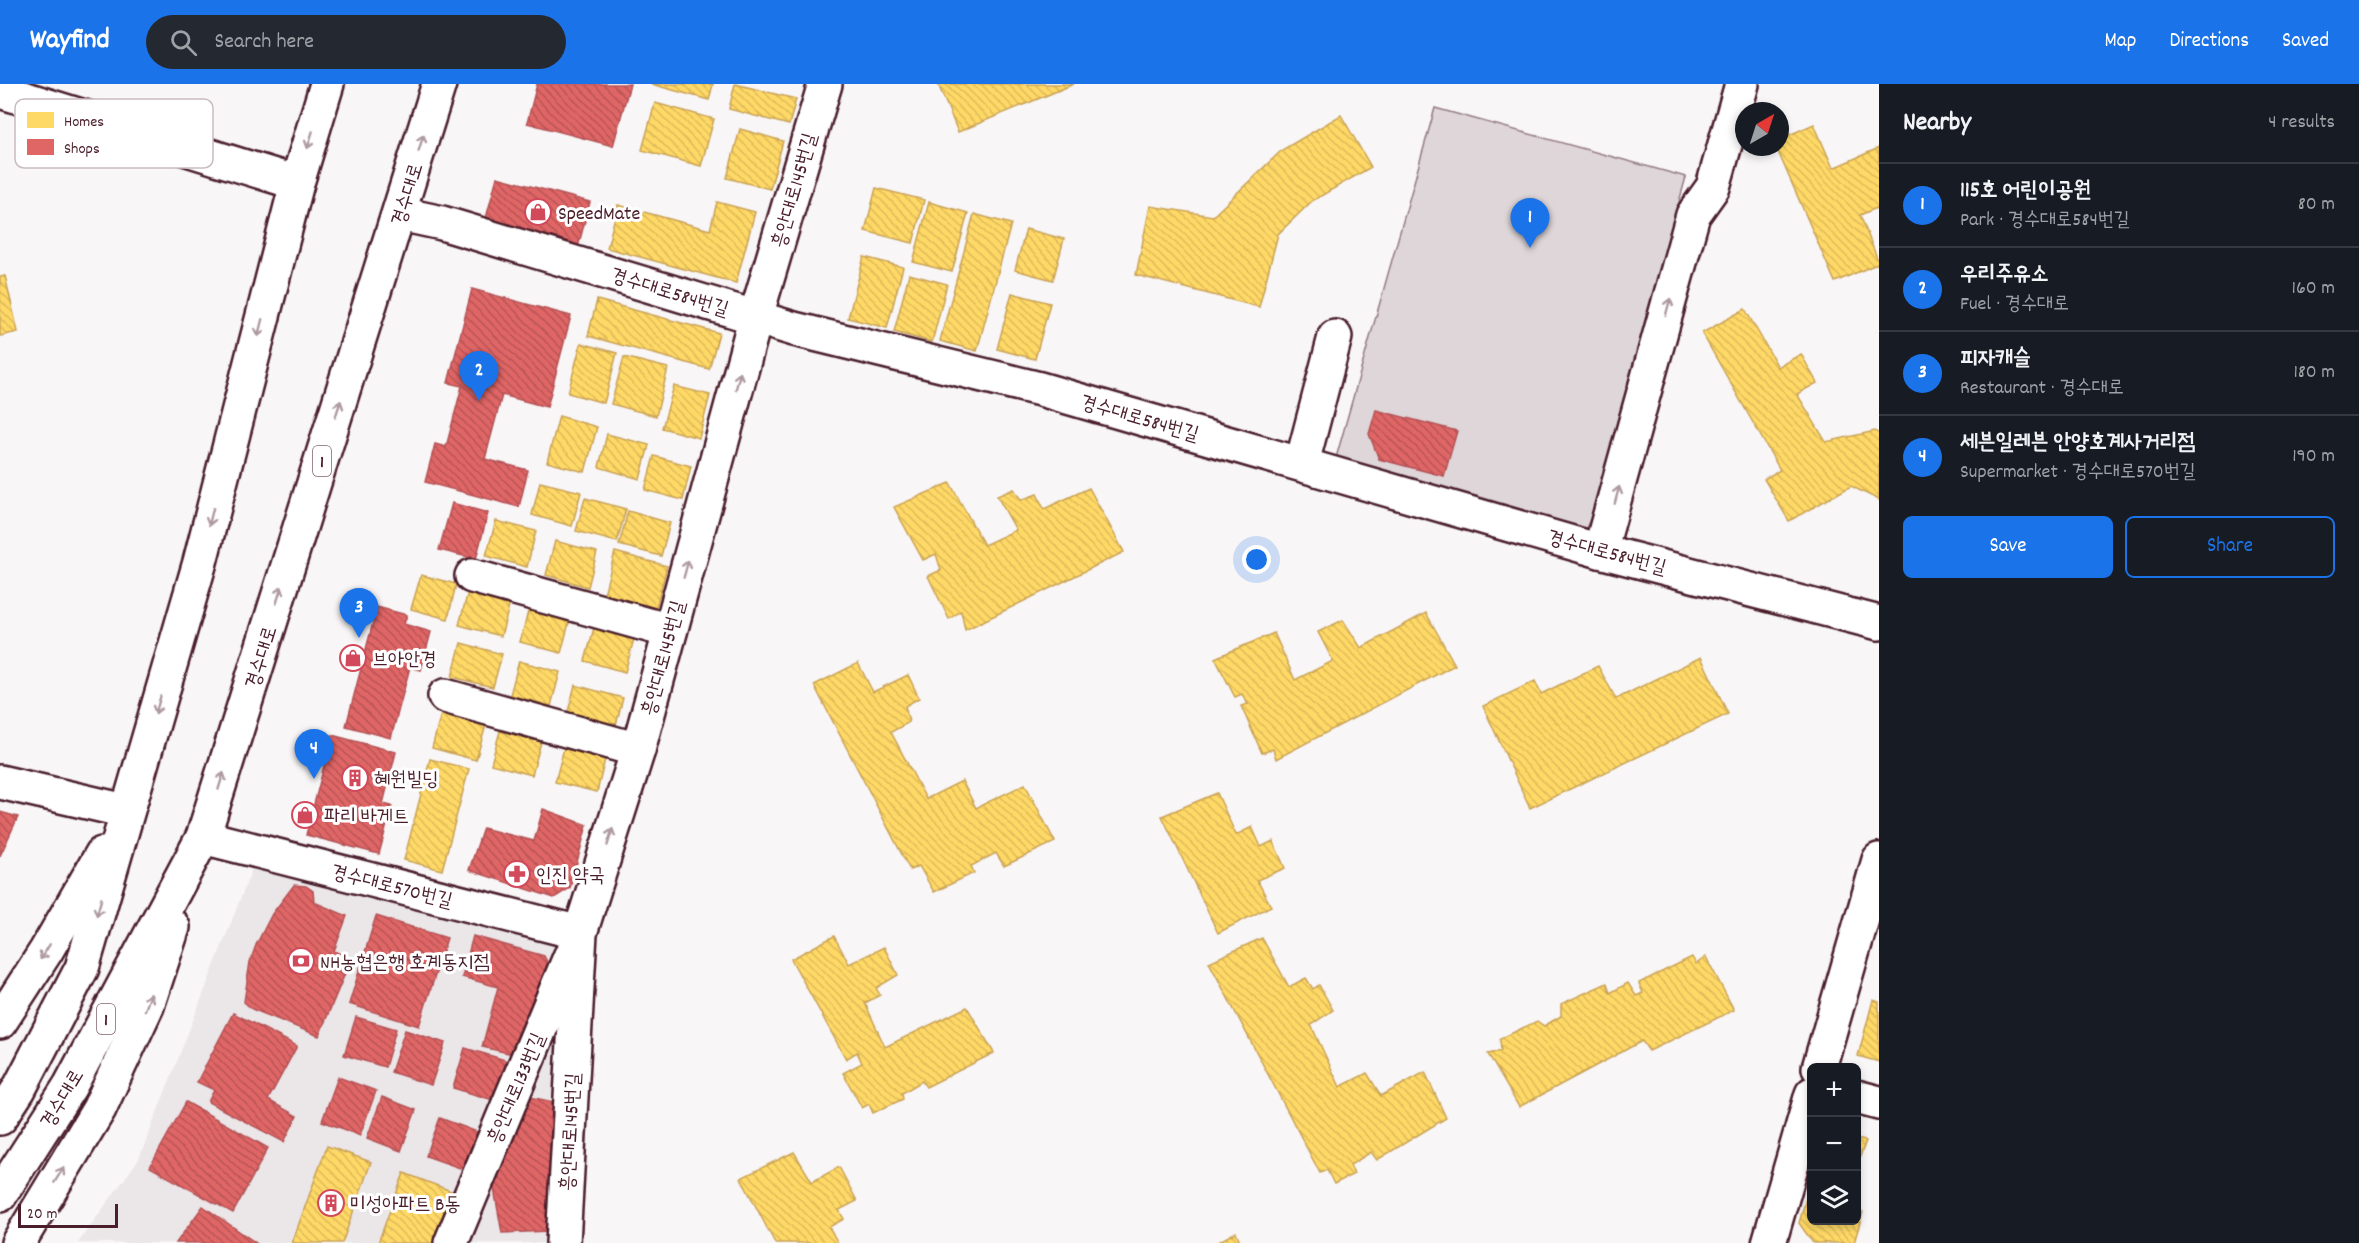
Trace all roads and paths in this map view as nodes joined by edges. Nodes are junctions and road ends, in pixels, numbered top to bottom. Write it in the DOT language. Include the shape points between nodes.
graph roads {
  1 [pos="327,84"];
  2 [pos="439,84"];
  3 [pos="825,84"];
  4 [pos="1742,84"];
  5 [pos="0,91"];
  6 [pos="26,99"];
  7 [pos="213,157"];
  8 [pos="297,183"];
  9 [pos="400,214"];
  10 [pos="756,316"];
  11 [pos="1335,337"];
  12 [pos="1302,463"];
  13 [pos="1600,551"];
  14 [pos="472,576"];
  15 [pos="1879,622"];
  16 [pos="670,631"];
  17 [pos="445,696"];
  18 [pos="638,750"];
  19 [pos="0,782"];
  20 [pos="126,811"];
  21 [pos="203,837"];
  22 [pos="1879,860"];
  23 [pos="580,933"];
  24 [pos="0,1022"];
  25 [pos="1820,1063"];
  26 [pos="1861,1097"];
  27 [pos="1879,1103"];
  28 [pos="1807,1111"];
  29 [pos="0,1118"];
  30 [pos="0,1195"];
  31 [pos="18,1243"];
  32 [pos="451,1243"];
  33 [pos="563,1243"];
  34 [pos="1768,1243"];
  1 -- 8 [label="street, 경수대로, one-way"];
  9 -- 2 [label="street, 경수대로 / 1, one-way"];
  3 -- 10 [label="street, 흥안대로145번길"];
  13 -- 4 [label="street, one-way" via="1693,215 1713,187"];
  5 -- 6 [label="street"];
  7 -- 8 [label="street"];
  8 -- 20 [label="street, 경수대로, one-way" via="200,562"];
  9 -- 10 [label="street, 경수대로584번길"];
  21 -- 9 [label="street, 경수대로 / 1, one-way"];
  10 -- 12 [label="street, 경수대로584번길" via="794,329 1040,389"];
  16 -- 10 [label="street, 흥안대로145번길, one-way"];
  11 -- 12 [label="street"];
  12 -- 13 [label="street, 경수대로584번길"];
  13 -- 15 [label="street, 경수대로584번길"];
  14 -- 16 [label="street"];
  16 -- 18 [label="street, 흥안대로145번길"];
  17 -- 18 [label="street"];
  23 -- 18 [label="street, 흥안대로145번길, one-way"];
  19 -- 20 [label="street"];
  20 -- 24 [label="street, one-way" via="46,951"];
  20 -- 29 [label="street, 경수대로, one-way" via="82,968 20,1089"];
  21 -- 23 [label="street, 경수대로570번길"];
  21 -- 30 [label="street, 경수대로 / 1" via="70,1086"];
  31 -- 21 [label="street, one-way" via="99,1109 147,1006"];
  22 -- 25 [label="street"];
  23 -- 32 [label="street, 흥안대로133번길"];
  23 -- 33 [label="street, 흥안대로145번길"];
  26 -- 27 [label="street"];
  28 -- 34 [label="street"];
}
